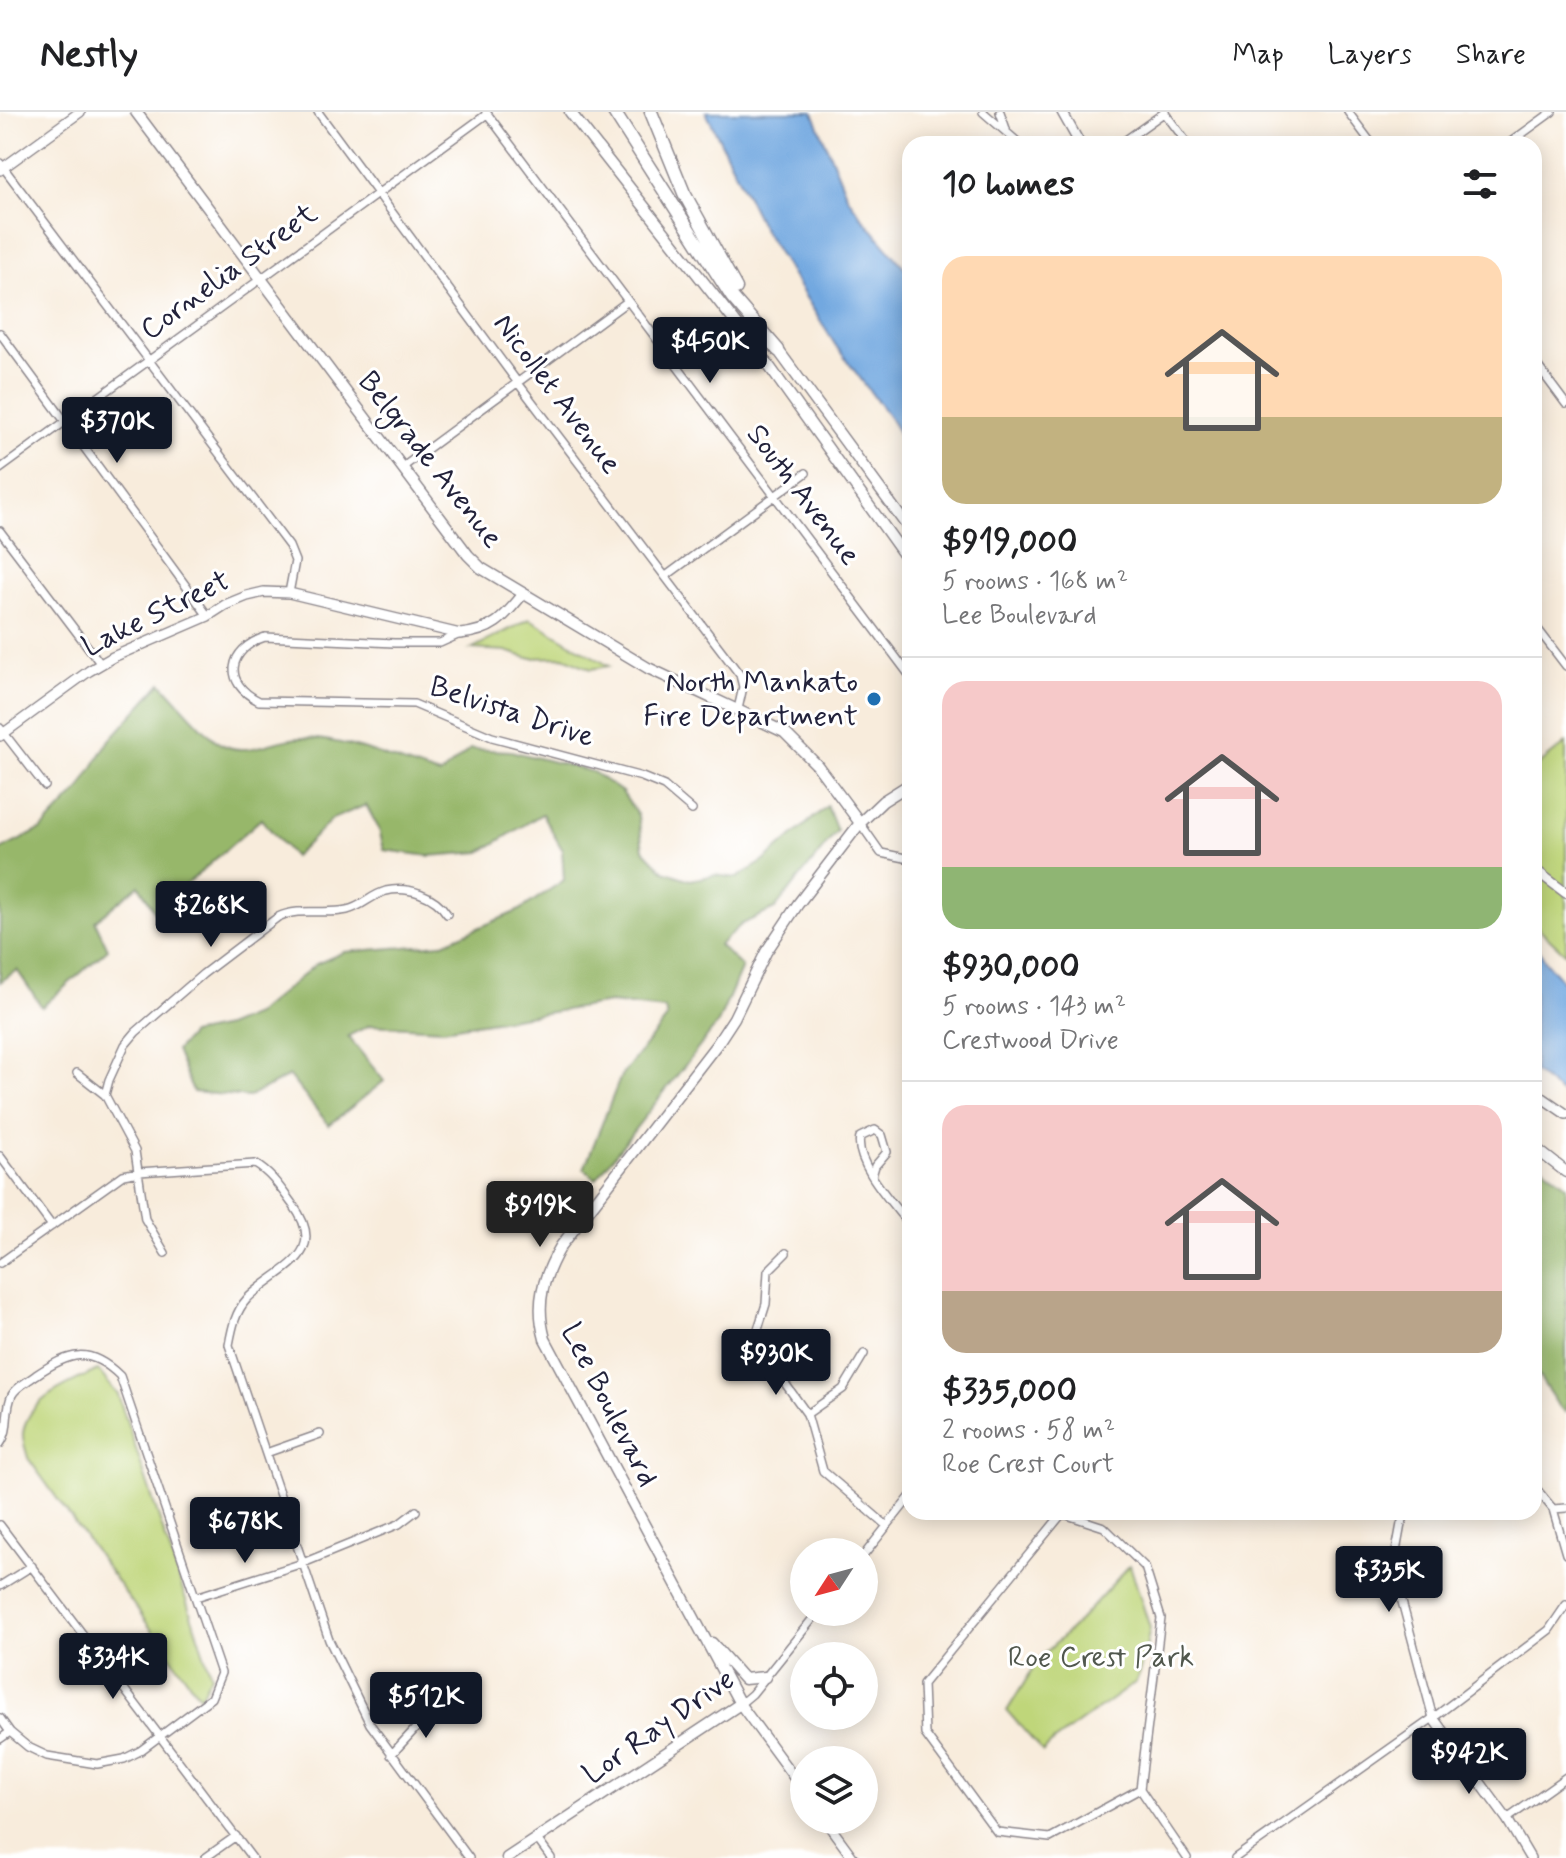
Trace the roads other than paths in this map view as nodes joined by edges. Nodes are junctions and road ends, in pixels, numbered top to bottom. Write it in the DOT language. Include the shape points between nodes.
graph roads {
  1 [pos="80,112"];
  2 [pos="136,112"];
  3 [pos="318,112"];
  4 [pos="570,112"];
  5 [pos="614,112"];
  6 [pos="651,112"];
  7 [pos="983,112"];
  8 [pos="1000,112"];
  9 [pos="1062,112"];
  10 [pos="1165,112"];
  11 [pos="1348,112"];
  12 [pos="1552,112"];
  13 [pos="486,113"];
  14 [pos="1009,135"];
  15 [pos="1076,136"];
  16 [pos="1131,136"];
  17 [pos="1182,136"];
  18 [pos="1366,136"];
  19 [pos="1519,136"];
  20 [pos="1,167"];
  21 [pos="379,193"];
  22 [pos="261,277"];
  23 [pos="628,301"];
  24 [pos="0,333"];
  25 [pos="778,350"];
  26 [pos="150,359"];
  27 [pos="1542,372"];
  28 [pos="518,383"];
  29 [pos="1566,404"];
  30 [pos="65,421"];
  31 [pos="403,467"];
  32 [pos="0,469"];
  33 [pos="806,473"];
  34 [pos="773,496"];
  35 [pos="902,519"];
  36 [pos="0,531"];
  37 [pos="902,552"];
  38 [pos="666,576"];
  39 [pos="289,593"];
  40 [pos="523,594"];
  41 [pos="208,616"];
  42 [pos="460,634"];
  43 [pos="1542,634"];
  44 [pos="100,663"];
  45 [pos="902,665"];
  46 [pos="1566,666"];
  47 [pos="738,709"];
  48 [pos="1,732"];
  49 [pos="45,786"];
  50 [pos="902,789"];
  51 [pos="692,810"];
  52 [pos="860,823"];
  53 [pos="902,857"];
  54 [pos="1542,875"];
  55 [pos="1566,893"];
  56 [pos="447,914"];
  57 [pos="77,1073"];
  58 [pos="105,1095"];
  59 [pos="1542,1098"];
  60 [pos="1566,1114"];
  61 [pos="1542,1153"];
  62 [pos="0,1156"];
  63 [pos="139,1172"];
  64 [pos="1566,1172"];
  65 [pos="872,1176"];
  66 [pos="902,1215"];
  67 [pos="52,1226"];
  68 [pos="165,1253"];
  69 [pos="786,1253"];
  70 [pos="0,1263"];
  71 [pos="864,1354"];
  72 [pos="807,1414"];
  73 [pos="320,1434"];
  74 [pos="0,1444"];
  75 [pos="266,1453"];
  76 [pos="1542,1496"];
  77 [pos="902,1507"];
  78 [pos="1566,1508"];
  79 [pos="1553,1509"];
  80 [pos="416,1511"];
  81 [pos="1055,1520"];
  82 [pos="1080,1520"];
  83 [pos="1403,1520"];
  84 [pos="0,1525"];
  85 [pos="887,1526"];
  86 [pos="877,1538"];
  87 [pos="1566,1554"];
  88 [pos="303,1563"];
  89 [pos="32,1566"];
  90 [pos="0,1586"];
  91 [pos="196,1597"];
  92 [pos="1566,1605"];
  93 [pos="807,1626"];
  94 [pos="701,1629"];
  95 [pos="765,1677"];
  96 [pos="438,1704"];
  97 [pos="740,1704"];
  98 [pos="0,1718"];
  99 [pos="1433,1718"];
  100 [pos="10,1732"];
  101 [pos="159,1736"];
  102 [pos="0,1739"];
  103 [pos="391,1755"];
  104 [pos="790,1772"];
  105 [pos="1566,1777"];
  106 [pos="1140,1789"];
  107 [pos="1507,1819"];
  108 [pos="835,1834"];
  109 [pos="236,1836"];
  110 [pos="537,1839"];
  111 [pos="205,1858"];
  112 [pos="252,1858"];
  113 [pos="469,1858"];
  114 [pos="507,1858"];
  115 [pos="551,1858"];
  116 [pos="853,1858"];
  117 [pos="1187,1858"];
  118 [pos="1235,1858"];
  119 [pos="1530,1858"];
  1 -- 20 [label="street"];
  2 -- 22 [label="main road, Belgrade Avenue"];
  3 -- 21 [label="street, Nicollet Avenue"];
  4 -- 37 [label="main road" via="764,359"];
  5 -- 25 [label="highway" via="732,297"];
  6 -- 25 [label="highway" via="701,227"];
  7 -- 14 [label="street"];
  8 -- 14 [label="street"];
  9 -- 15 [label="street"];
  10 -- 16 [label="street"];
  10 -- 17 [label="street"];
  11 -- 18 [label="street"];
  12 -- 19 [label="street"];
  13 -- 21 [label="street, Cornelia Street"];
  13 -- 23 [label="street, South Avenue"];
  20 -- 26 [label="street"];
  21 -- 22 [label="street, Cornelia Street"];
  21 -- 28 [label="street, Nicollet Avenue"];
  22 -- 26 [label="street, Cornelia Street"];
  22 -- 31 [label="main road, Belgrade Avenue"];
  23 -- 28 [label="street"];
  23 -- 34 [label="street, South Avenue"];
  24 -- 30 [label="street"];
  25 -- 35 [label="main road"];
  26 -- 30 [label="street, Cornelia Street"];
  26 -- 39 [label="street" via="289,546 295,561"];
  27 -- 29 [label="street"];
  28 -- 31 [label="street"];
  28 -- 38 [label="street, Nicollet Avenue"];
  30 -- 32 [label="street, Cornelia Street"];
  30 -- 41 [label="street"];
  31 -- 40 [label="main road, Belgrade Avenue" via="468,555"];
  33 -- 34 [label="street"];
  34 -- 38 [label="street"];
  34 -- 45 [label="street, South Avenue"];
  36 -- 44 [label="street"];
  38 -- 47 [label="street, Nicollet Avenue" via="740,675"];
  39 -- 41 [label="street, Lake Street" via="247,596"];
  39 -- 42 [label="street, Lake Street"];
  40 -- 42 [label="street" via="483,632"];
  40 -- 47 [label="main road, Belgrade Avenue" via="648,668"];
  41 -- 44 [label="street, Lake Street"];
  42 -- 51 [label="street, Belvista Drive" via="440,643 265,637 242,651 234,666 235,680 243,693 259,701 414,704 492,737 642,777 664,786"];
  43 -- 46 [label="street"];
  44 -- 48 [label="street, Lake Street"];
  47 -- 52 [label="main road, Belgrade Avenue" via="784,732"];
  48 -- 49 [label="street"];
  50 -- 52 [label="main road, Lee Boulevard"];
  52 -- 53 [label="street, Belgrade Avenue" via="881,853"];
  52 -- 94 [label="main road, Lee Boulevard" via="779,930 717,1044 561,1246 539,1300 545,1339"];
  54 -- 55 [label="street"];
  56 -- 58 [label="street" via="428,897 396,890 348,910 278,917 136,1032 125,1045"];
  57 -- 58 [label="street"];
  58 -- 63 [label="street" via="135,1151"];
  59 -- 60 [label="street"];
  61 -- 64 [label="main road"];
  62 -- 67 [label="street"];
  63 -- 67 [label="street" via="123,1175"];
  63 -- 68 [label="street" via="145,1219"];
  63 -- 75 [label="street" via="255,1164 269,1172 304,1220 306,1245 296,1260 245,1300 229,1345"];
  65 -- 65 [label="street" via="858,1145 860,1137 875,1130 887,1152"];
  65 -- 66 [label="street"];
  67 -- 70 [label="street"];
  69 -- 72 [label="street" via="768,1271 766,1304 753,1345"];
  71 -- 72 [label="street" via="843,1389"];
  72 -- 85 [label="street" via="823,1471"];
  73 -- 75 [label="street"];
  74 -- 91 [label="street" via="15,1390 68,1357 95,1356 107,1364 120,1376"];
  75 -- 88 [label="street"];
  76 -- 79 [label="street"];
  77 -- 85 [label="street"];
  78 -- 79 [label="street"];
  79 -- 87 [label="street"];
  80 -- 88 [label="street" via="399,1524"];
  81 -- 106 [label="street" via="923,1684 925,1734 997,1832 1050,1838"];
  82 -- 106 [label="street" via="1104,1527 1145,1567 1161,1618"];
  83 -- 99 [label="street" via="1393,1568"];
  84 -- 89 [label="street"];
  85 -- 86 [label="street"];
  88 -- 91 [label="street"];
  88 -- 103 [label="street" via="329,1640"];
  89 -- 90 [label="street"];
  89 -- 101 [label="street"];
  91 -- 101 [label="street" via="221,1673 211,1698"];
  92 -- 99 [label="street" via="1549,1630"];
  93 -- 95 [label="street, Lor Ray Drive"];
  94 -- 95 [label="main road" via="744,1679"];
  94 -- 97 [label="main road, Lee Boulevard"];
  95 -- 97 [label="street, Lor Ray Drive"];
  96 -- 103 [label="street"];
  97 -- 104 [label="street, Lee Boulevard"];
  97 -- 110 [label="main road, Lor Ray Drive"];
  98 -- 100 [label="street"];
  99 -- 107 [label="street"];
  99 -- 118 [label="street"];
  100 -- 101 [label="street" via="47,1756 97,1764 124,1759"];
  100 -- 102 [label="street"];
  101 -- 109 [label="street"];
  103 -- 113 [label="street"];
  105 -- 107 [label="street"];
  106 -- 117 [label="street"];
  107 -- 119 [label="street"];
  108 -- 116 [label="street"];
  109 -- 111 [label="street"];
  109 -- 112 [label="street"];
  110 -- 114 [label="main road, Lor Ray Drive"];
  110 -- 115 [label="street"];
}
